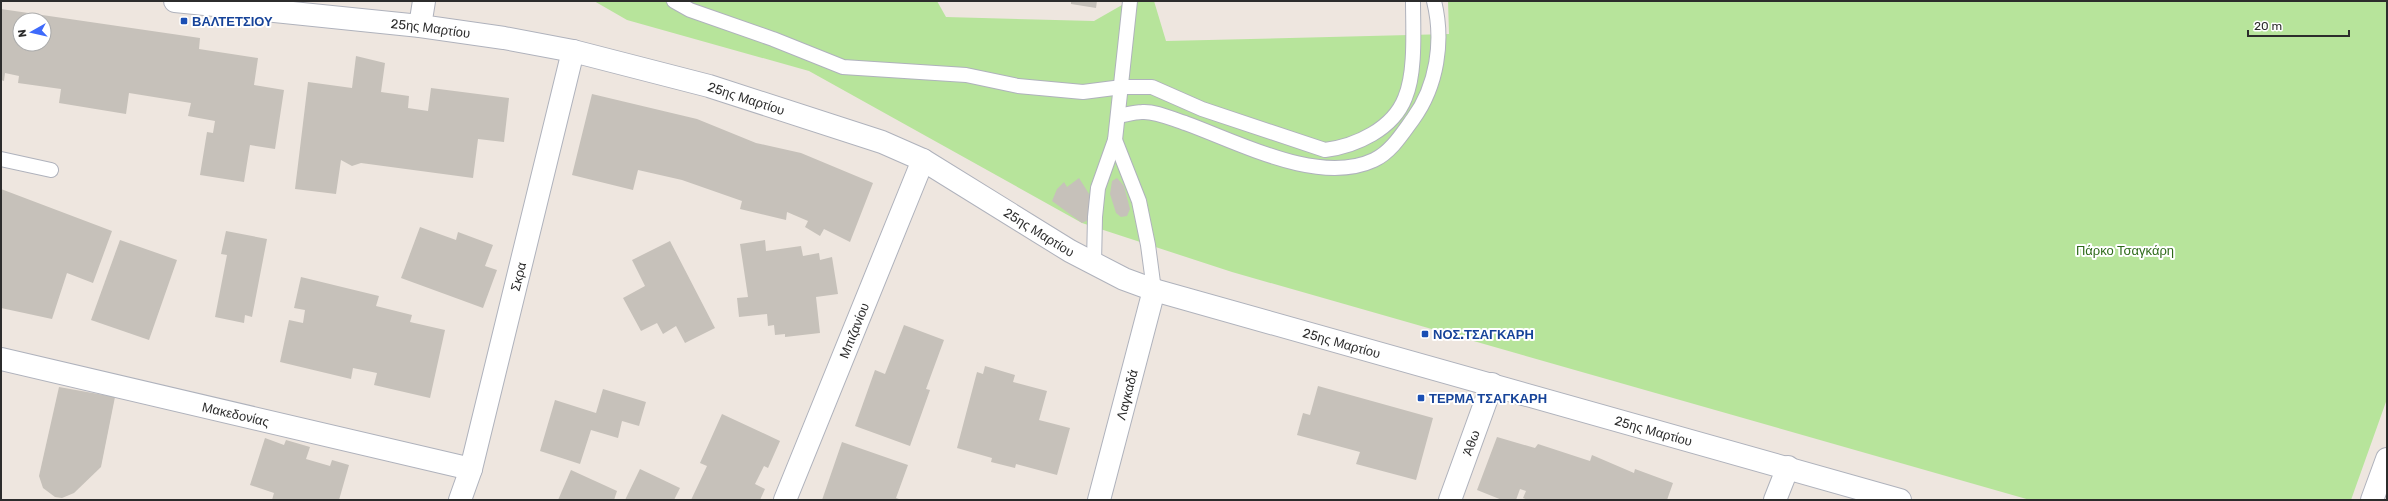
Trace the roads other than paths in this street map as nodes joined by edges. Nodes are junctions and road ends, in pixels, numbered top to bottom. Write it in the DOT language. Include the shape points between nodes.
graph roads {
  1 [pos="175,1"];
  2 [pos="424,1"];
  3 [pos="674,1"];
  4 [pos="1130,1"];
  5 [pos="1413,1"];
  6 [pos="1434,1"];
  7 [pos="420,26"];
  8 [pos="573,51"];
  9 [pos="1122,87"];
  10 [pos="1118,116"];
  11 [pos="1115,140"];
  12 [pos="1,159"];
  13 [pos="923,160"];
  14 [pos="51,170"];
  15 [pos="1094,263"];
  16 [pos="1154,290"];
  17 [pos="1,359"];
  18 [pos="1492,384"];
  19 [pos="2387,459"];
  20 [pos="1788,467"];
  21 [pos="471,469"];
  22 [pos="460,500"];
  23 [pos="785,500"];
  24 [pos="1099,500"];
  25 [pos="1450,500"];
  26 [pos="1775,500"];
  27 [pos="1900,500"];
  28 [pos="2372,500"];
  1 -- 7 [label="street, 25ης Μαρτίου"];
  2 -- 7 [label="street"];
  3 -- 9 [label="lane" via="690,10 843,67 966,75 1018,86 1083,92"];
  4 -- 9 [label="lane"];
  5 -- 9 [label="lane" via="1414,52 1405,98 1389,122 1365,138 1345,147 1324,150 1202,109 1152,87"];
  6 -- 10 [label="lane" via="1439,47 1434,73 1424,101 1397,143 1375,160 1352,168 1326,168 1247,149 1210,132 1166,117 1142,112"];
  7 -- 8 [label="street, 25ης Μαρτίου"];
  8 -- 13 [label="street, 25ης Μαρτίου" via="709,86 867,137"];
  8 -- 21 [label="street, Σκρα"];
  9 -- 10 [label="lane"];
  10 -- 11 [label="lane"];
  11 -- 15 [label="lane" via="1098,188"];
  11 -- 16 [label="lane" via="1139,201"];
  12 -- 14 [label="lane"];
  13 -- 15 [label="street, 25ης Μαρτίου" via="1070,251"];
  13 -- 23 [label="street, Μπιζανίου"];
  15 -- 16 [label="street, 25ης Μαρτίου" via="1124,279"];
  16 -- 18 [label="street, 25ης Μαρτίου"];
  16 -- 24 [label="street, Λαγκαδά"];
  17 -- 21 [label="street, Μακεδονίας"];
  18 -- 20 [label="street, 25ης Μαρτίου"];
  18 -- 25 [label="street, Άθω"];
  19 -- 28 [label="street"];
  20 -- 26 [label="street"];
  20 -- 27 [label="street, 25ης Μαρτίου"];
  21 -- 22 [label="street, Σκρα"];
}
